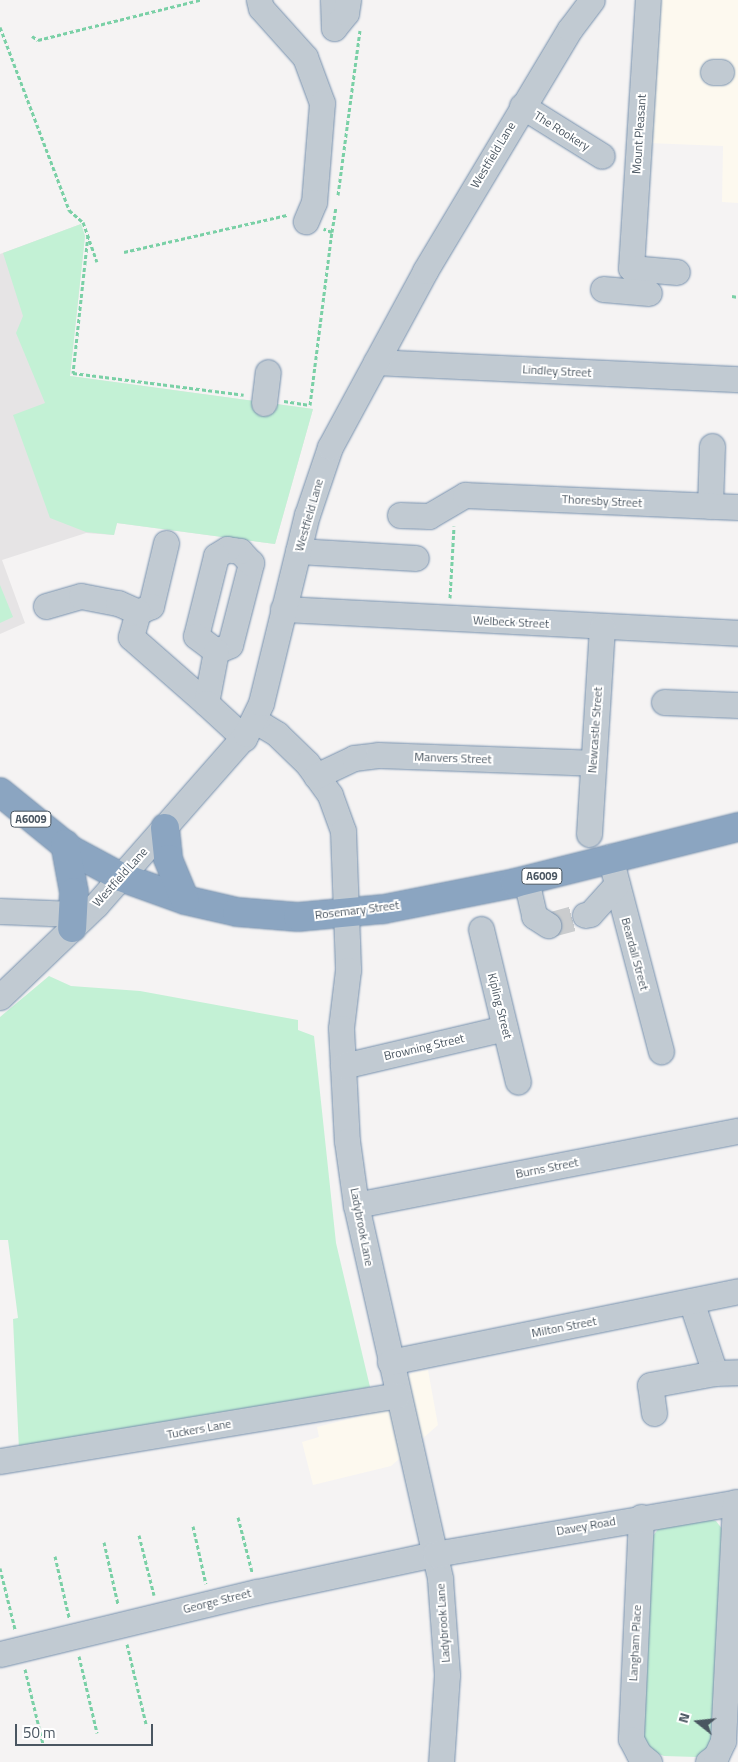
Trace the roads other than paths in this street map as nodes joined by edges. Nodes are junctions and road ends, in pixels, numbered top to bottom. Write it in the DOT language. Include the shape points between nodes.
graph roads {
  1 [pos="259,0"];
  2 [pos="333,0"];
  3 [pos="348,0"];
  4 [pos="592,0"];
  5 [pos="648,0"];
  6 [pos="334,28"];
  7 [pos="305,57"];
  8 [pos="522,106"];
  9 [pos="602,156"];
  10 [pos="306,221"];
  11 [pos="678,272"];
  12 [pos="619,283"];
  13 [pos="649,293"];
  14 [pos="376,362"];
  15 [pos="268,372"];
  16 [pos="738,379"];
  17 [pos="267,400"];
  18 [pos="712,446"];
  19 [pos="710,506"];
  20 [pos="738,507"];
  21 [pos="400,515"];
  22 [pos="166,543"];
  23 [pos="298,551"];
  24 [pos="416,558"];
  25 [pos="46,606"];
  26 [pos="284,609"];
  27 [pos="138,612"];
  28 [pos="602,627"];
  29 [pos="738,633"];
  30 [pos="216,651"];
  31 [pos="664,702"];
  32 [pos="206,703"];
  33 [pos="738,705"];
  34 [pos="249,729"];
  35 [pos="593,763"];
  36 [pos="316,776"];
  37 [pos="0,792"];
  38 [pos="738,827"];
  39 [pos="165,828"];
  40 [pos="589,834"];
  41 [pos="65,844"];
  42 [pos="610,857"];
  43 [pos="121,877"];
  44 [pos="526,880"];
  45 [pos="186,900"];
  46 [pos="0,911"];
  47 [pos="344,913"];
  48 [pos="542,918"];
  49 [pos="73,921"];
  50 [pos="481,929"];
  51 [pos="0,996"];
  52 [pos="505,1028"];
  53 [pos="661,1052"];
  54 [pos="343,1066"];
  55 [pos="518,1082"];
  56 [pos="738,1131"];
  57 [pos="356,1205"];
  58 [pos="738,1291"];
  59 [pos="691,1301"];
  60 [pos="390,1362"];
  61 [pos="726,1373"];
  62 [pos="398,1395"];
  63 [pos="654,1413"];
  64 [pos="0,1460"];
  65 [pos="737,1502"];
  66 [pos="640,1517"];
  67 [pos="435,1554"];
  68 [pos="0,1654"];
  69 [pos="440,1762"];
  70 [pos="649,1762"];
  71 [pos="708,1762"];
  1 -- 7 [label="street" via="262,8"];
  2 -- 6 [label="street"];
  3 -- 6 [label="street" via="346,12"];
  4 -- 8 [label="street, Westfield Lane"];
  5 -- 12 [label="street, Mount Pleasant"];
  6 -- 7 [label="street"];
  7 -- 10 [label="street" via="322,103 314,202"];
  8 -- 9 [label="street, The Rookery"];
  8 -- 14 [label="street, Westfield Lane" via="425,270"];
  11 -- 12 [label="street"];
  12 -- 13 [label="street"];
  14 -- 16 [label="street, Lindley Street"];
  14 -- 23 [label="street, Westfield Lane" via="330,447"];
  15 -- 17 [label="street"];
  18 -- 19 [label="street"];
  19 -- 20 [label="street, Thoresby Street"];
  19 -- 21 [label="street, Thoresby Street" via="460,497 429,516"];
  22 -- 27 [label="street" via="151,606"];
  23 -- 24 [label="street"];
  23 -- 26 [label="street, Westfield Lane"];
  25 -- 27 [label="street" via="81,596 118,603"];
  26 -- 28 [label="street, Welbeck Street"];
  26 -- 34 [label="street, Westfield Lane"];
  27 -- 32 [label="street, Ladybrook Lane" via="132,637"];
  28 -- 29 [label="street, Welbeck Street"];
  28 -- 35 [label="street, Newcastle Street"];
  30 -- 32 [label="street"];
  31 -- 33 [label="street"];
  32 -- 34 [label="street, Ladybrook Lane"];
  34 -- 36 [label="street, Ladybrook Lane" via="277,734"];
  34 -- 39 [label="street, Westfield Lane"];
  35 -- 36 [label="street, Manvers Street" via="378,756 354,758"];
  35 -- 40 [label="street, Newcastle Street"];
  36 -- 47 [label="street, Ladybrook Lane" via="330,795 343,831"];
  37 -- 41 [label="highway, Rosemary Street / A6009"];
  38 -- 42 [label="highway, Rosemary Street / A6009"];
  39 -- 43 [label="street, Westfield Lane"];
  39 -- 45 [label="highway" via="168,859"];
  41 -- 43 [label="highway, Rosemary Street / A6009"];
  41 -- 49 [label="highway" via="74,892"];
  42 -- 44 [label="highway, Rosemary Street / A6009"];
  42 -- 53 [label="street, Beardall Street" via="596,901"];
  43 -- 45 [label="highway, Rosemary Street / A6009"];
  43 -- 49 [label="street, Westfield Lane"];
  44 -- 47 [label="highway, Rosemary Street / A6009" via="384,909"];
  44 -- 48 [label="street"];
  45 -- 47 [label="highway, Rosemary Street / A6009" via="237,912 270,915"];
  46 -- 49 [label="street"];
  47 -- 54 [label="street, Ladybrook Lane" via="348,970 341,1028"];
  49 -- 51 [label="street, Westfield Lane"];
  50 -- 52 [label="street, Kipling Street"];
  52 -- 54 [label="street, Browning Street"];
  52 -- 55 [label="street, Kipling Street"];
  54 -- 57 [label="street, Ladybrook Lane" via="347,1140"];
  56 -- 57 [label="street, Burns Street"];
  57 -- 60 [label="street, Ladybrook Lane"];
  58 -- 59 [label="street, Milton Street"];
  59 -- 60 [label="street, Milton Street"];
  59 -- 61 [label="street"];
  60 -- 62 [label="street, Ladybrook Lane"];
  61 -- 63 [label="street" via="650,1385"];
  62 -- 64 [label="street, Tuckers Lane"];
  62 -- 67 [label="street, Ladybrook Lane"];
  65 -- 66 [label="street, Davey Road"];
  65 -- 71 [label="street" via="724,1741 716,1756"];
  66 -- 67 [label="street, Davey Road"];
  66 -- 70 [label="street, Langham Place" via="631,1739 639,1754"];
  67 -- 68 [label="street, George Street" via="257,1592"];
  67 -- 69 [label="street, Ladybrook Lane" via="444,1615 447,1675"];
}
